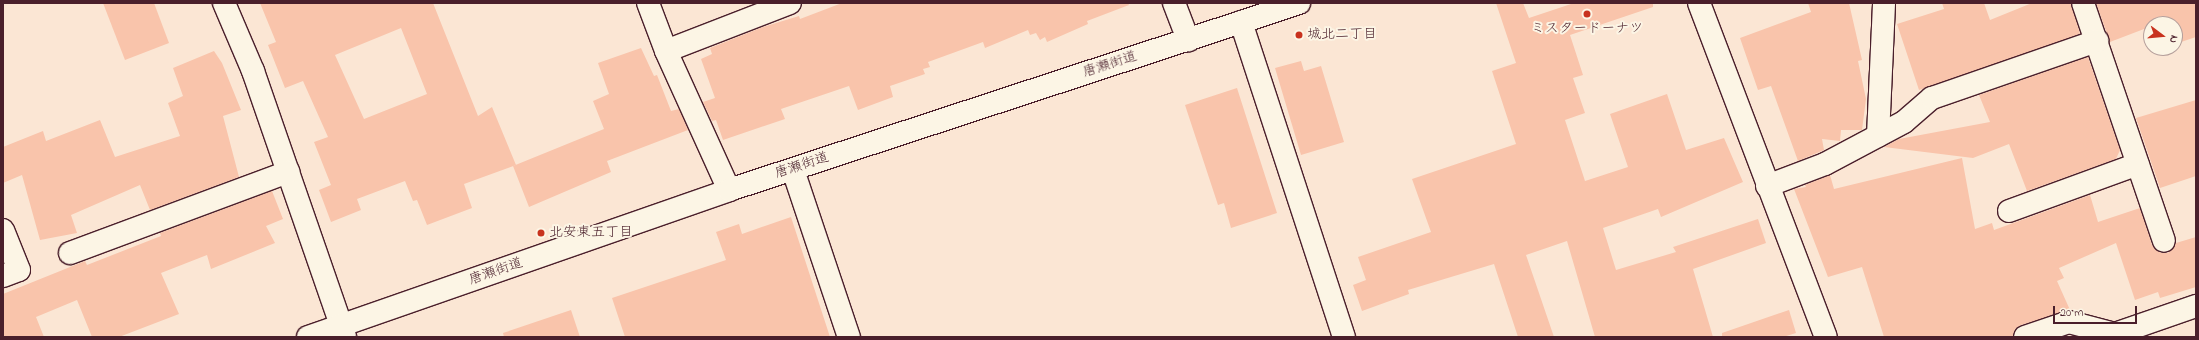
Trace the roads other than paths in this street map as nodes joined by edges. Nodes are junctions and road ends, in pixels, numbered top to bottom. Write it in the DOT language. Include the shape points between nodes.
graph roads {
  1 [pos="224,3"];
  2 [pos="648,3"];
  3 [pos="790,3"];
  4 [pos="1174,3"];
  5 [pos="1299,3"];
  6 [pos="1699,3"];
  7 [pos="1884,3"];
  8 [pos="2083,3"];
  9 [pos="1240,22"];
  10 [pos="1188,40"];
  11 [pos="2097,41"];
  12 [pos="666,51"];
  13 [pos="1878,136"];
  14 [pos="2138,164"];
  15 [pos="793,170"];
  16 [pos="288,172"];
  17 [pos="1767,186"];
  18 [pos="729,190"];
  19 [pos="2009,211"];
  20 [pos="3,230"];
  21 [pos="2164,241"];
  22 [pos="70,253"];
  23 [pos="3,276"];
  24 [pos="2196,306"];
  25 [pos="344,332"];
  26 [pos="308,337"];
  27 [pos="849,337"];
  28 [pos="1344,337"];
  29 [pos="1826,337"];
  30 [pos="2025,337"];
  1 -- 16 [label="street" via="253,72"];
  2 -- 12 [label="street"];
  3 -- 12 [label="street"];
  4 -- 10 [label="street"];
  5 -- 9 [label="street, 唐瀬街道"];
  6 -- 17 [label="street"];
  7 -- 13 [label="street"];
  8 -- 11 [label="street"];
  9 -- 10 [label="street, 唐瀬街道"];
  9 -- 28 [label="street"];
  10 -- 15 [label="street, 唐瀬街道"];
  11 -- 13 [label="street" via="1932,98 1904,122"];
  11 -- 14 [label="street"];
  12 -- 18 [label="street"];
  13 -- 17 [label="street" via="1825,164"];
  14 -- 19 [label="street"];
  14 -- 21 [label="street"];
  15 -- 18 [label="street, 唐瀬街道"];
  15 -- 27 [label="street"];
  16 -- 22 [label="street"];
  16 -- 25 [label="street"];
  17 -- 29 [label="street"];
  18 -- 25 [label="street, 唐瀬街道"];
  20 -- 23 [label="street" via="19,270"];
  24 -- 30 [label="street" via="2115,334 2068,322"];
  25 -- 26 [label="street, 唐瀬街道"];
}
